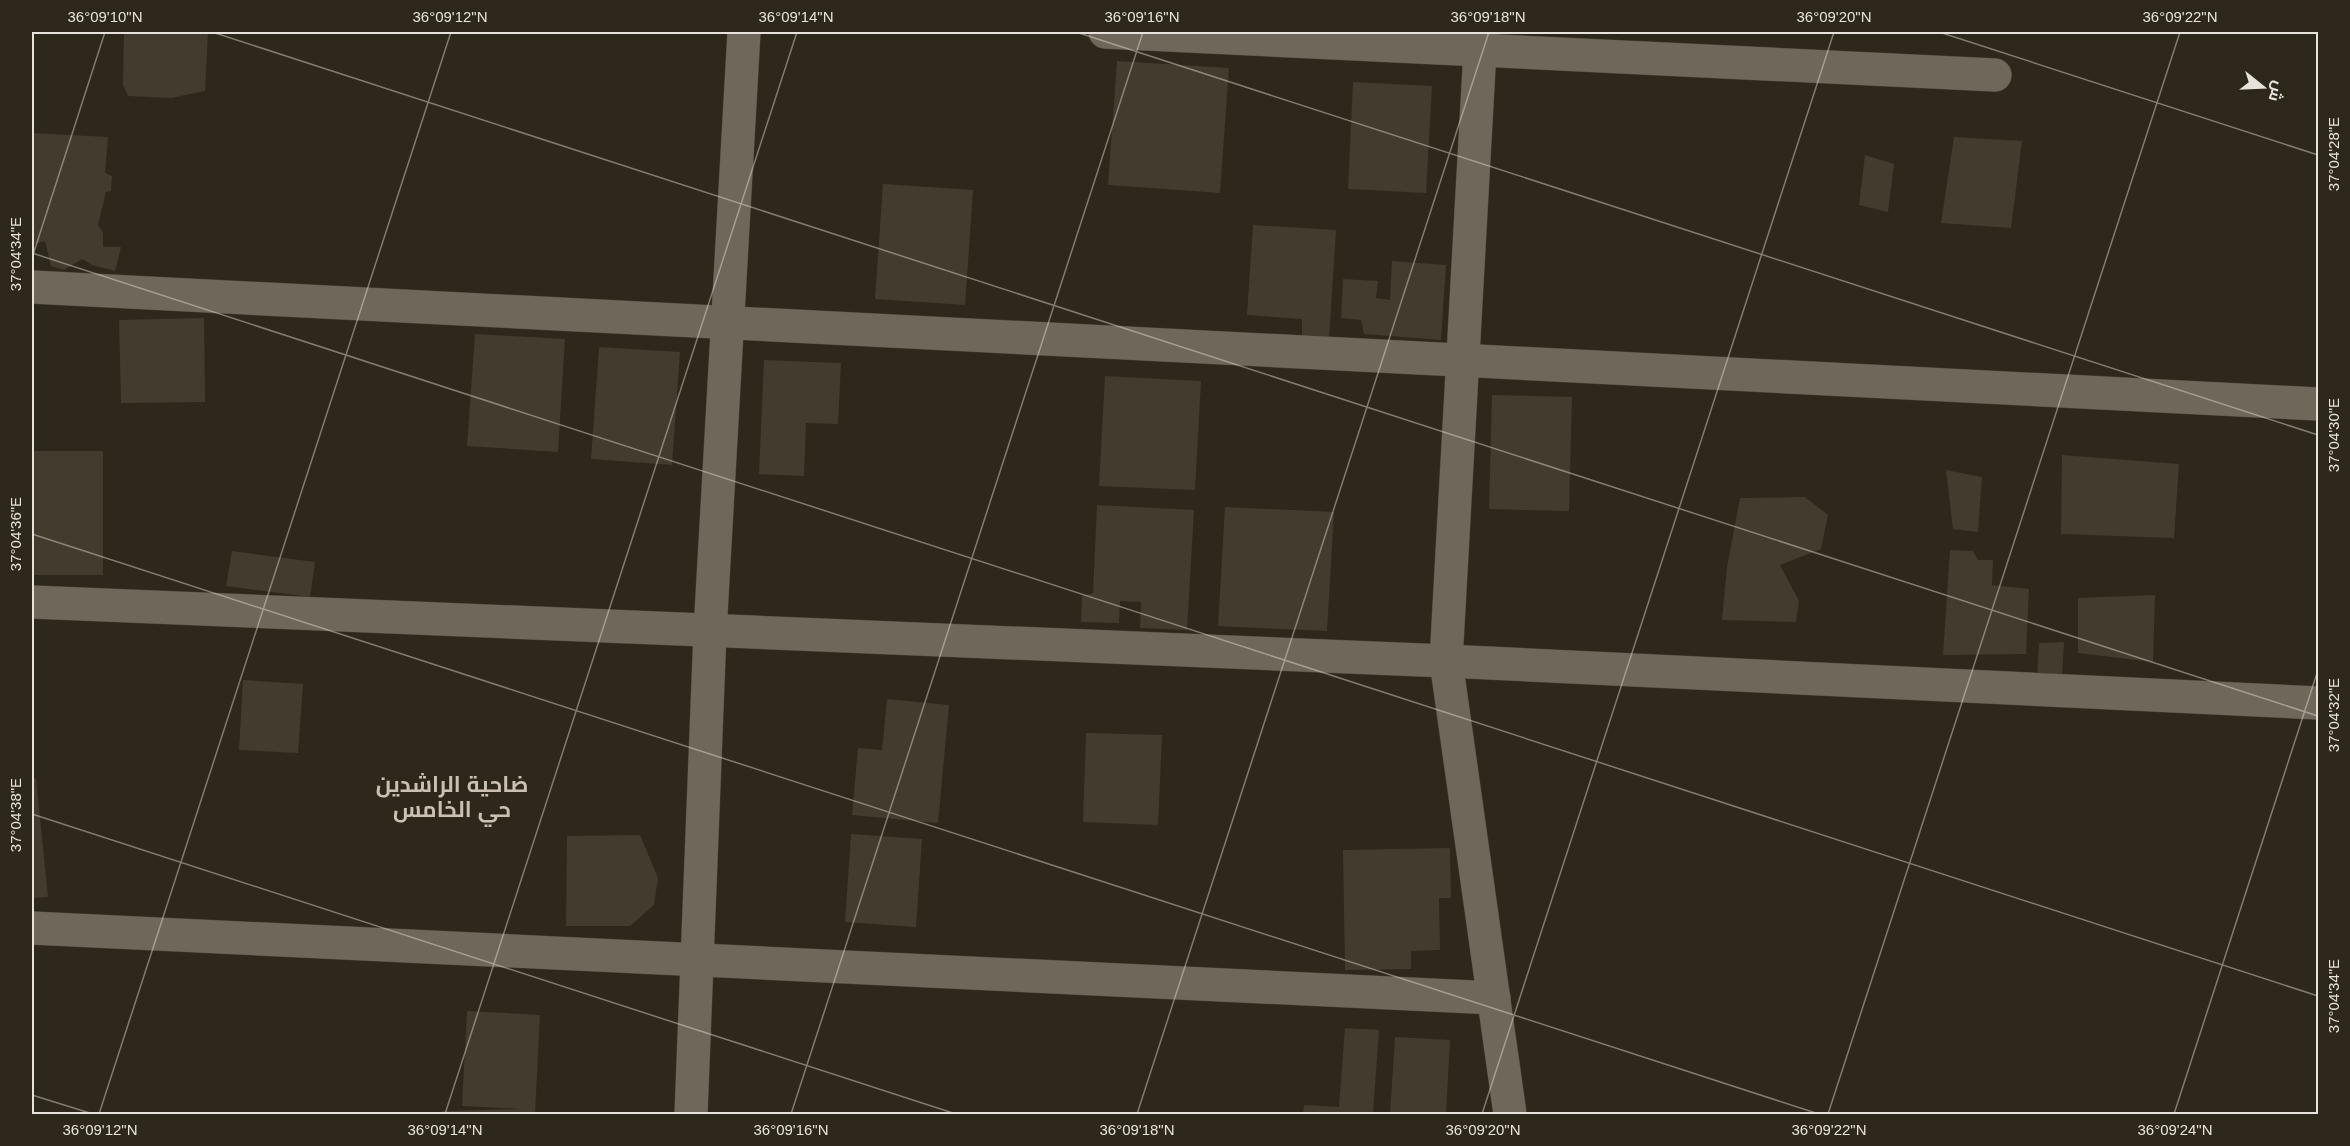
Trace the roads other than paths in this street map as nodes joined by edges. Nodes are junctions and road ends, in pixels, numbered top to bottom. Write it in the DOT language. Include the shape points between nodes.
graph roads {
  1 [pos="744,32"];
  2 [pos="1105,32"];
  3 [pos="1481,41"];
  4 [pos="1995,75"];
  5 [pos="32,287"];
  6 [pos="727,323"];
  7 [pos="1464,361"];
  8 [pos="2319,404"];
  9 [pos="32,602"];
  10 [pos="710,632"];
  11 [pos="1446,661"];
  12 [pos="2319,703"];
  13 [pos="32,928"];
  14 [pos="697,960"];
  15 [pos="1494,998"];
  16 [pos="691,1114"];
  17 [pos="1510,1114"];
  1 -- 6 [label="street"];
  2 -- 3 [label="street"];
  3 -- 4 [label="street"];
  3 -- 7 [label="street"];
  5 -- 6 [label="street"];
  6 -- 7 [label="street"];
  6 -- 10 [label="street"];
  7 -- 8 [label="street"];
  7 -- 11 [label="street"];
  9 -- 10 [label="street"];
  10 -- 11 [label="street"];
  10 -- 14 [label="street"];
  11 -- 12 [label="street"];
  11 -- 15 [label="street"];
  13 -- 14 [label="street"];
  14 -- 15 [label="street"];
  14 -- 16 [label="street"];
  15 -- 17 [label="street"];
}
